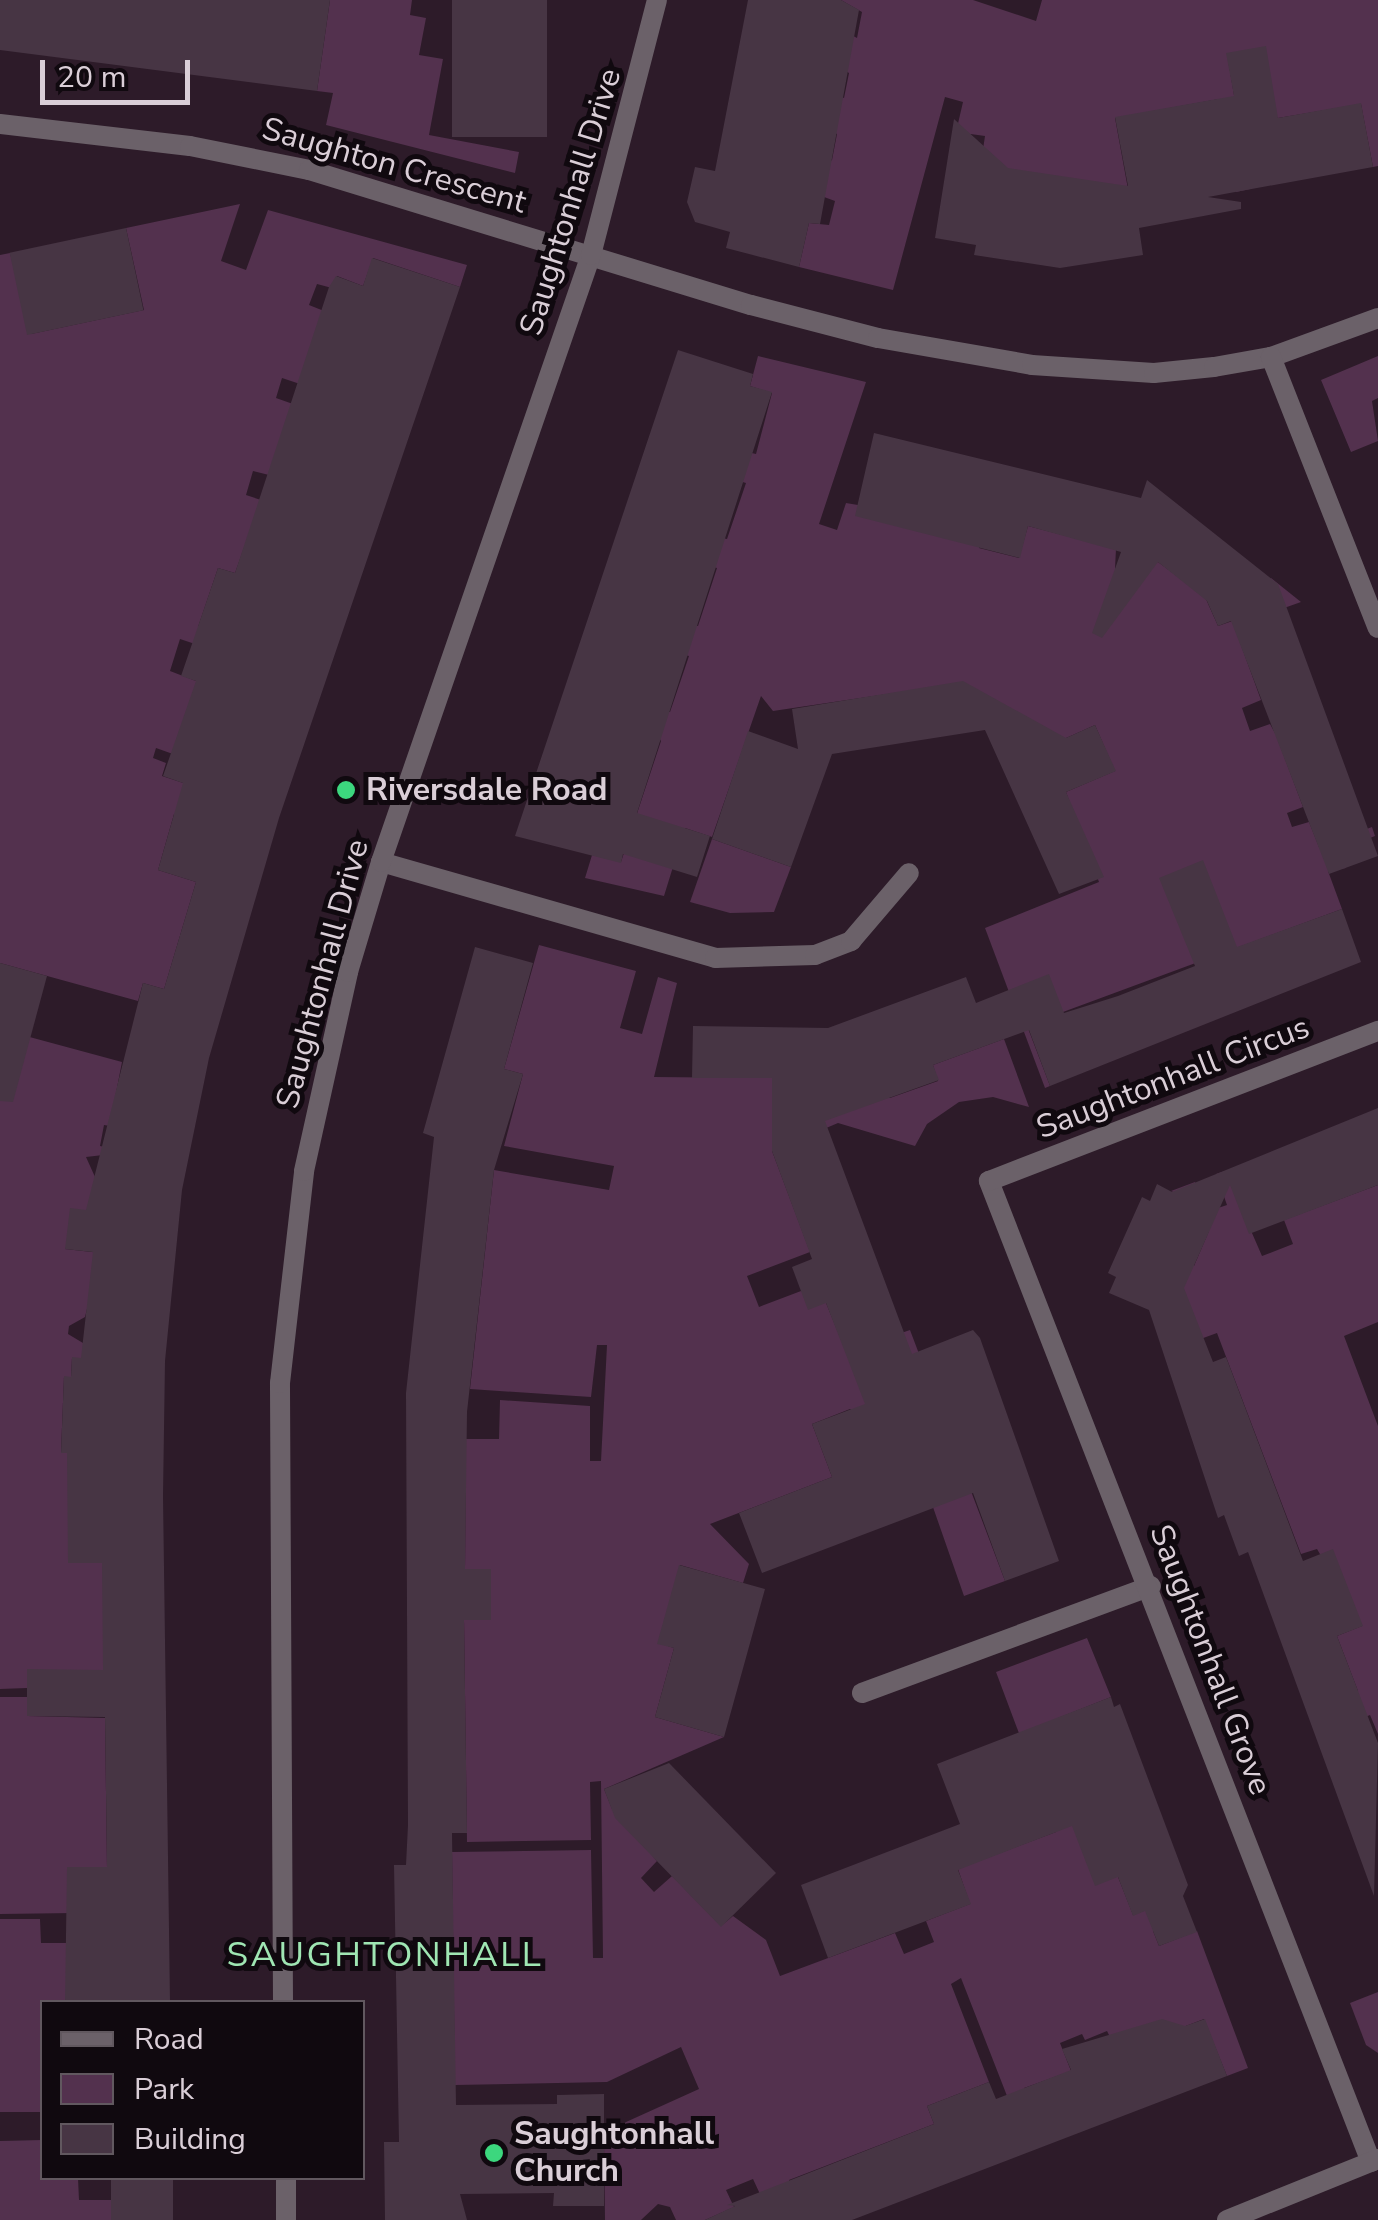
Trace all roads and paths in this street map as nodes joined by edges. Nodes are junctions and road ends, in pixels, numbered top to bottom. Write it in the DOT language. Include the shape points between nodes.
graph roads {
  1 [pos="657,0"];
  2 [pos="0,124"];
  3 [pos="591,255"];
  4 [pos="1378,318"];
  5 [pos="1270,357"];
  6 [pos="1378,628"];
  7 [pos="381,862"];
  8 [pos="910,874"];
  9 [pos="1378,1031"];
  10 [pos="989,1181"];
  11 [pos="1151,1586"];
  12 [pos="862,1692"];
  13 [pos="283,2000"];
  14 [pos="1374,2161"];
  15 [pos="286,2180"];
  16 [pos="286,2220"];
  17 [pos="1227,2220"];
  1 -- 3 [label="street, Saughtonhall Drive"];
  2 -- 3 [label="street, Saughton Crescent" via="249,156"];
  3 -- 5 [label="street" via="860,334 1032,365 1154,373"];
  3 -- 7 [label="street, Saughtonhall Drive"];
  4 -- 5 [label="street"];
  5 -- 6 [label="street"];
  7 -- 8 [label="street" via="645,940 733,958 815,955 851,941"];
  7 -- 13 [label="street, Saughtonhall Drive" via="322,1077 287,1290 276,1504"];
  9 -- 10 [label="street, Saughtonhall Circus"];
  10 -- 11 [label="street, Saughtonhall Grove"];
  11 -- 12 [label="street"];
  11 -- 14 [label="street, Saughtonhall Grove"];
  14 -- 17 [label="street"];
  15 -- 16 [label="street"];
}
